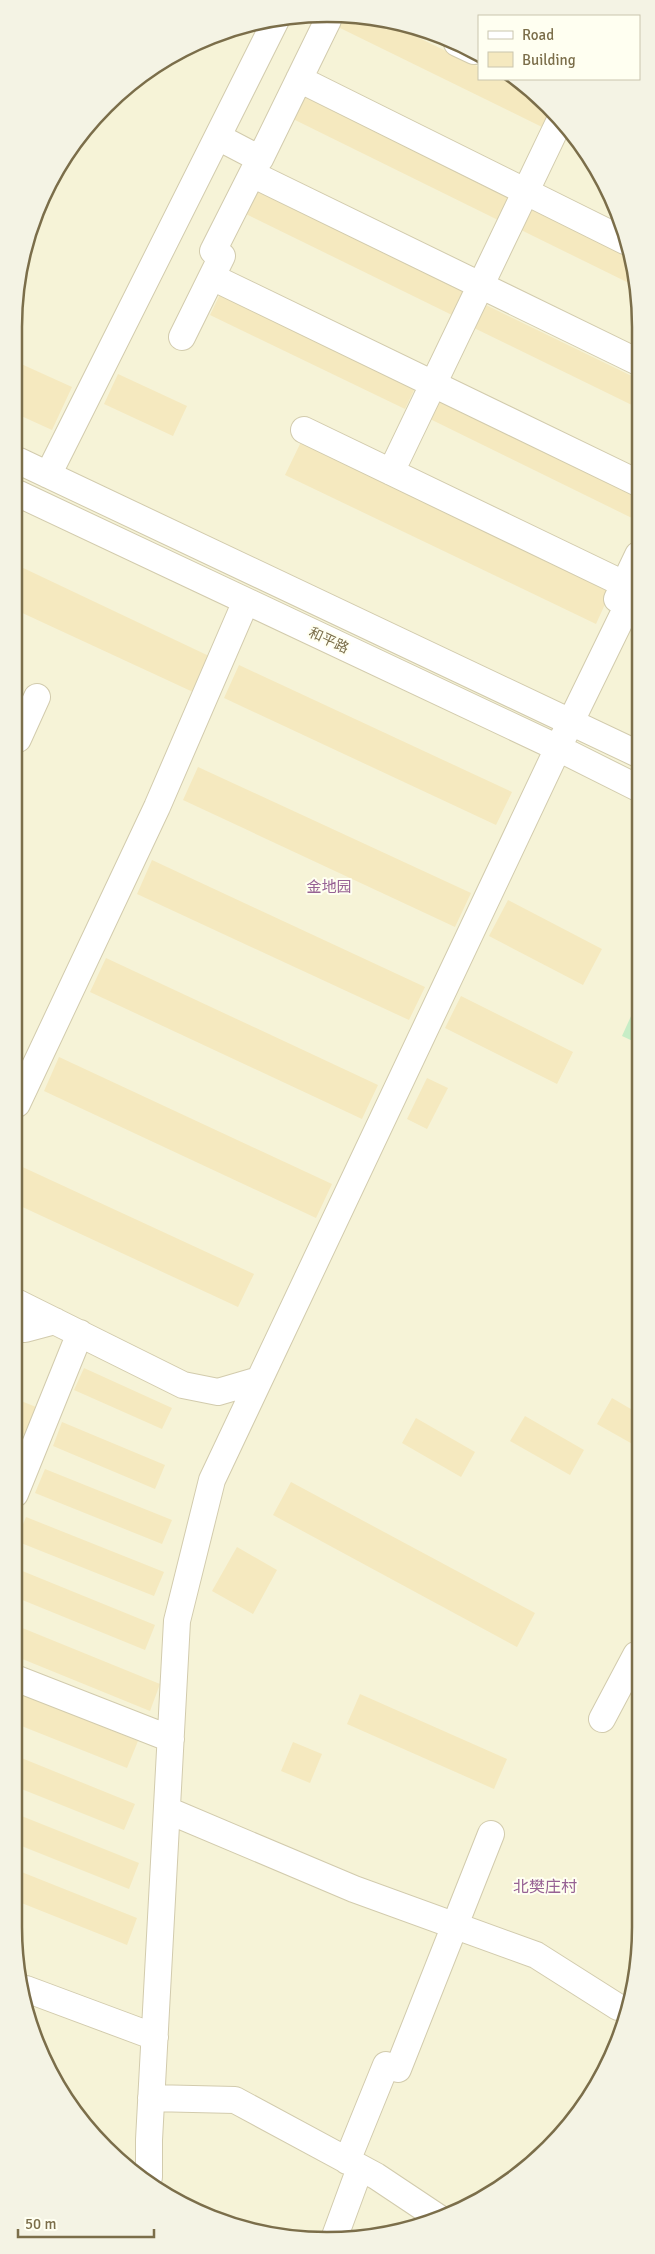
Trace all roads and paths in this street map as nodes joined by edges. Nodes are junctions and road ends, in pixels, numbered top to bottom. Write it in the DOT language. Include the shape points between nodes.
graph roads {
  1 [pos="327,22"];
  2 [pos="272,27"];
  3 [pos="299,79"];
  4 [pos="557,126"];
  5 [pos="218,137"];
  6 [pos="256,167"];
  7 [pos="526,192"];
  8 [pos="619,238"];
  9 [pos="212,277"];
  10 [pos="481,286"];
  11 [pos="182,337"];
  12 [pos="632,359"];
  13 [pos="433,384"];
  14 [pos="304,430"];
  15 [pos="23,463"];
  16 [pos="391,472"];
  17 [pos="48,475"];
  18 [pos="632,480"];
  19 [pos="23,496"];
  20 [pos="631,584"];
  21 [pos="246,601"];
  22 [pos="600,633"];
  23 [pos="37,697"];
  24 [pos="571,721"];
  25 [pos="23,728"];
  26 [pos="558,748"];
  27 [pos="632,751"];
  28 [pos="632,785"];
  29 [pos="23,1091"];
  30 [pos="23,1305"];
  31 [pos="55,1321"];
  32 [pos="23,1329"];
  33 [pos="80,1334"];
  34 [pos="259,1380"];
  35 [pos="23,1474"];
  36 [pos="632,1667"];
  37 [pos="23,1681"];
  38 [pos="602,1718"];
  39 [pos="171,1739"];
  40 [pos="167,1810"];
  41 [pos="491,1834"];
  42 [pos="455,1925"];
  43 [pos="29,1990"];
  44 [pos="618,2007"];
  45 [pos="155,2037"];
  46 [pos="151,2098"];
  47 [pos="354,2164"];
  48 [pos="149,2173"];
  49 [pos="429,2214"];
  50 [pos="336,2232"];
  1 -- 3 [label="street"];
  2 -- 5 [label="street"];
  3 -- 6 [label="street"];
  3 -- 7 [label="street"];
  4 -- 7 [label="street"];
  5 -- 6 [label="street"];
  5 -- 17 [label="street"];
  6 -- 9 [label="street" via="213,251 222,256"];
  6 -- 10 [label="street"];
  7 -- 8 [label="street"];
  7 -- 10 [label="street"];
  9 -- 11 [label="street"];
  9 -- 13 [label="street"];
  10 -- 12 [label="street"];
  10 -- 13 [label="street"];
  13 -- 16 [label="street"];
  13 -- 18 [label="street"];
  14 -- 16 [label="street"];
  15 -- 17 [label="street"];
  16 -- 20 [label="street"];
  17 -- 24 [label="street"];
  19 -- 21 [label="street, 和平路"];
  20 -- 22 [label="street"];
  20 -- 24 [label="street"];
  21 -- 26 [label="street, 和平路"];
  21 -- 29 [label="street" via="158,807"];
  23 -- 25 [label="street"];
  24 -- 26 [label="street"];
  24 -- 27 [label="street"];
  26 -- 28 [label="street, 和平路"];
  26 -- 34 [label="street"];
  30 -- 31 [label="street"];
  31 -- 32 [label="street"];
  31 -- 33 [label="street"];
  33 -- 34 [label="street" via="183,1385 218,1392"];
  33 -- 35 [label="street"];
  34 -- 39 [label="street" via="212,1480 177,1621"];
  36 -- 38 [label="street"];
  37 -- 39 [label="street"];
  39 -- 40 [label="street"];
  40 -- 42 [label="street" via="354,1889"];
  40 -- 45 [label="street"];
  41 -- 42 [label="street"];
  42 -- 44 [label="street" via="536,1955"];
  42 -- 47 [label="street" via="398,2069 386,2066"];
  43 -- 45 [label="street"];
  45 -- 46 [label="street"];
  46 -- 47 [label="street" via="235,2100"];
  46 -- 48 [label="street"];
  47 -- 49 [label="street"];
  47 -- 50 [label="street"];
}
